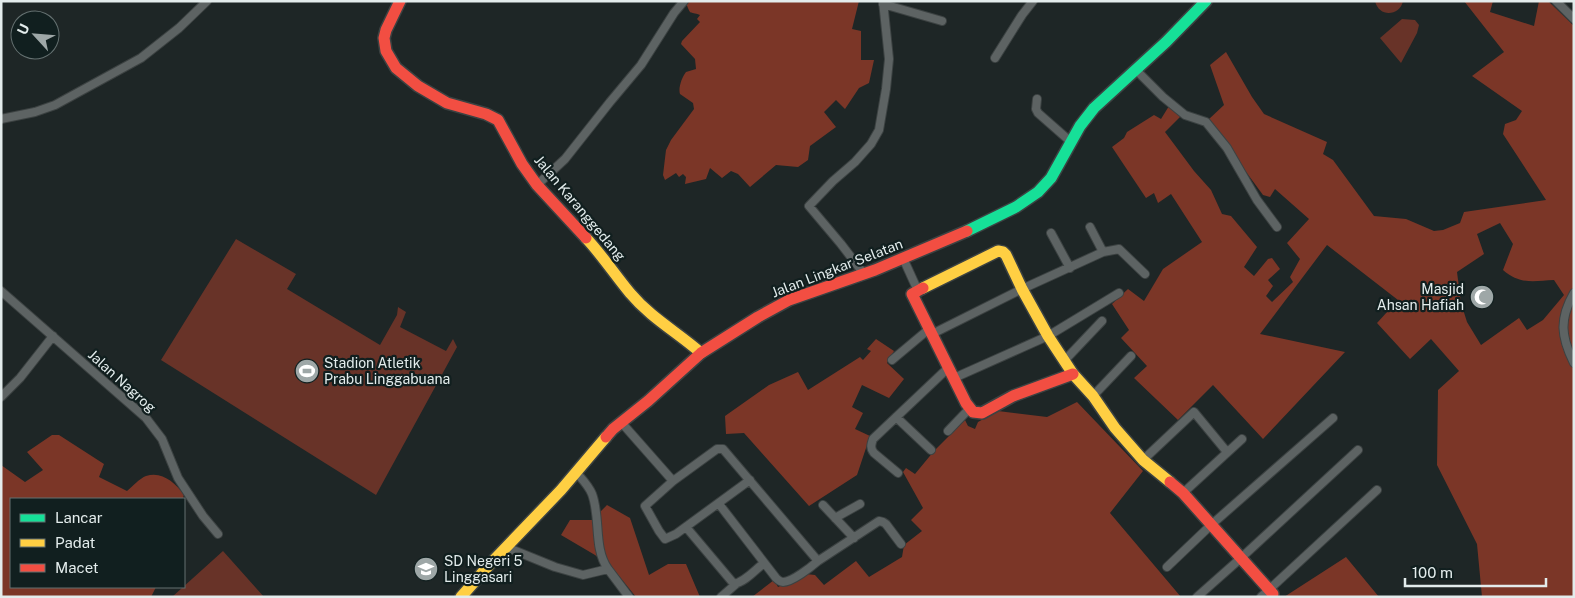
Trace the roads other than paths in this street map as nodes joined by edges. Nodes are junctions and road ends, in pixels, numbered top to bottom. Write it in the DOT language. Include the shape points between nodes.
graph roads {
  1 [pos="207,1"];
  2 [pos="400,1"];
  3 [pos="684,1"];
  4 [pos="1033,1"];
  5 [pos="1206,1"];
  6 [pos="1556,1"];
  7 [pos="883,2"];
  8 [pos="1574,18"];
  9 [pos="942,21"];
  10 [pos="995,58"];
  11 [pos="1136,69"];
  12 [pos="1037,99"];
  13 [pos="1,119"];
  14 [pos="1071,142"];
  15 [pos="538,185"];
  16 [pos="1277,226"];
  17 [pos="1090,227"];
  18 [pos="1051,234"];
  19 [pos="1103,252"];
  20 [pos="903,258"];
  21 [pos="1070,268"];
  22 [pos="864,274"];
  23 [pos="1145,274"];
  24 [pos="1022,289"];
  25 [pos="1,291"];
  26 [pos="918,291"];
  27 [pos="1119,292"];
  28 [pos="1574,294"];
  29 [pos="1102,321"];
  30 [pos="930,332"];
  31 [pos="53,336"];
  32 [pos="1048,336"];
  33 [pos="701,353"];
  34 [pos="1131,356"];
  35 [pos="892,360"];
  36 [pos="1065,360"];
  37 [pos="1574,363"];
  38 [pos="951,373"];
  39 [pos="1073,374"];
  40 [pos="1093,396"];
  41 [pos="1,397"];
  42 [pos="970,408"];
  43 [pos="896,417"];
  44 [pos="1333,418"];
  45 [pos="621,422"];
  46 [pos="948,431"];
  47 [pos="1242,439"];
  48 [pos="930,450"];
  49 [pos="1358,450"];
  50 [pos="1227,452"];
  51 [pos="1143,460"];
  52 [pos="576,472"];
  53 [pos="898,473"];
  54 [pos="750,480"];
  55 [pos="673,481"];
  56 [pos="1376,490"];
  57 [pos="1183,493"];
  58 [pos="719,504"];
  59 [pos="860,504"];
  60 [pos="823,505"];
  61 [pos="835,518"];
  62 [pos="1211,525"];
  63 [pos="686,527"];
  64 [pos="218,534"];
  65 [pos="854,538"];
  66 [pos="901,544"];
  67 [pos="506,547"];
  68 [pos="1241,558"];
  69 [pos="818,561"];
  70 [pos="764,563"];
  71 [pos="1167,567"];
  72 [pos="608,569"];
  73 [pos="736,584"];
  74 [pos="1268,593"];
  75 [pos="461,597"];
  76 [pos="629,597"];
  77 [pos="721,597"];
  78 [pos="1197,597"];
  1 -- 13 [label="street" via="141,58 55,105"];
  2 -- 15 [label="street, Jalan Karanggedang" via="384,38 386,51 396,68 447,103 498,120 522,164"];
  3 -- 15 [label="street" via="641,65 565,159"];
  4 -- 10 [label="street"];
  5 -- 11 [label="street, Jalan Lingkar Selatan"];
  6 -- 8 [label="street"];
  7 -- 9 [label="street"];
  7 -- 22 [label="street" via="889,59 879,130 855,162 809,206"];
  11 -- 14 [label="street, Jalan Lingkar Selatan" via="1094,108"];
  11 -- 16 [label="street" via="1185,115 1206,122 1227,148 1257,200"];
  12 -- 14 [label="street" via="1038,113"];
  14 -- 20 [label="street, Jalan Lingkar Selatan" via="1045,187 1033,196 958,235"];
  15 -- 33 [label="street, Jalan Karanggedang" via="599,252 630,293 658,320"];
  17 -- 19 [label="street"];
  18 -- 21 [label="street"];
  19 -- 21 [label="street"];
  19 -- 23 [label="street" via="1119,249"];
  20 -- 22 [label="street, Jalan Lingkar Selatan"];
  20 -- 26 [label="street"];
  21 -- 24 [label="street"];
  22 -- 33 [label="street, Jalan Lingkar Selatan" via="790,300"];
  24 -- 26 [label="street" via="1006,255 998,251"];
  24 -- 30 [label="street"];
  24 -- 32 [label="street"];
  25 -- 31 [label="street, Jalan Nagrog"];
  26 -- 30 [label="street" via="912,294"];
  27 -- 32 [label="street"];
  28 -- 37 [label="street" via="1564,314 1563,331"];
  29 -- 36 [label="street"];
  30 -- 35 [label="street"];
  30 -- 38 [label="street"];
  31 -- 41 [label="street"];
  31 -- 64 [label="street, Jalan Nagrog" via="146,418 162,439 178,478"];
  32 -- 36 [label="street"];
  32 -- 38 [label="street"];
  33 -- 45 [label="street, Jalan Lingkar Selatan"];
  34 -- 40 [label="street"];
  36 -- 39 [label="street"];
  38 -- 42 [label="street"];
  38 -- 43 [label="street"];
  39 -- 40 [label="street"];
  39 -- 42 [label="street" via="1013,396 982,413"];
  40 -- 51 [label="street"];
  42 -- 46 [label="street"];
  43 -- 48 [label="street"];
  43 -- 53 [label="street" via="871,447"];
  44 -- 62 [label="street"];
  45 -- 52 [label="street, Jalan Lingkar Selatan"];
  45 -- 55 [label="street"];
  47 -- 50 [label="street"];
  49 -- 68 [label="street"];
  50 -- 51 [label="street" via="1194,412"];
  50 -- 57 [label="street"];
  51 -- 57 [label="street"];
  52 -- 67 [label="street, Jalan Lingkar Selatan"];
  52 -- 72 [label="street" via="592,492 603,561"];
  54 -- 55 [label="street" via="721,448"];
  54 -- 58 [label="street"];
  54 -- 69 [label="street"];
  55 -- 63 [label="street" via="646,507 665,539"];
  56 -- 74 [label="street"];
  57 -- 62 [label="street"];
  58 -- 63 [label="street"];
  58 -- 70 [label="street"];
  59 -- 61 [label="street"];
  60 -- 61 [label="street"];
  61 -- 65 [label="street"];
  62 -- 68 [label="street"];
  62 -- 71 [label="street"];
  63 -- 73 [label="street" via="727,578"];
  65 -- 66 [label="street" via="882,521"];
  65 -- 69 [label="street"];
  67 -- 72 [label="street" via="583,575"];
  67 -- 75 [label="street, Jalan Lingkar Selatan"];
  68 -- 74 [label="street"];
  68 -- 78 [label="street"];
  69 -- 70 [label="street" via="805,572 783,582"];
  70 -- 73 [label="street"];
  72 -- 76 [label="street"];
  73 -- 77 [label="street"];
}
